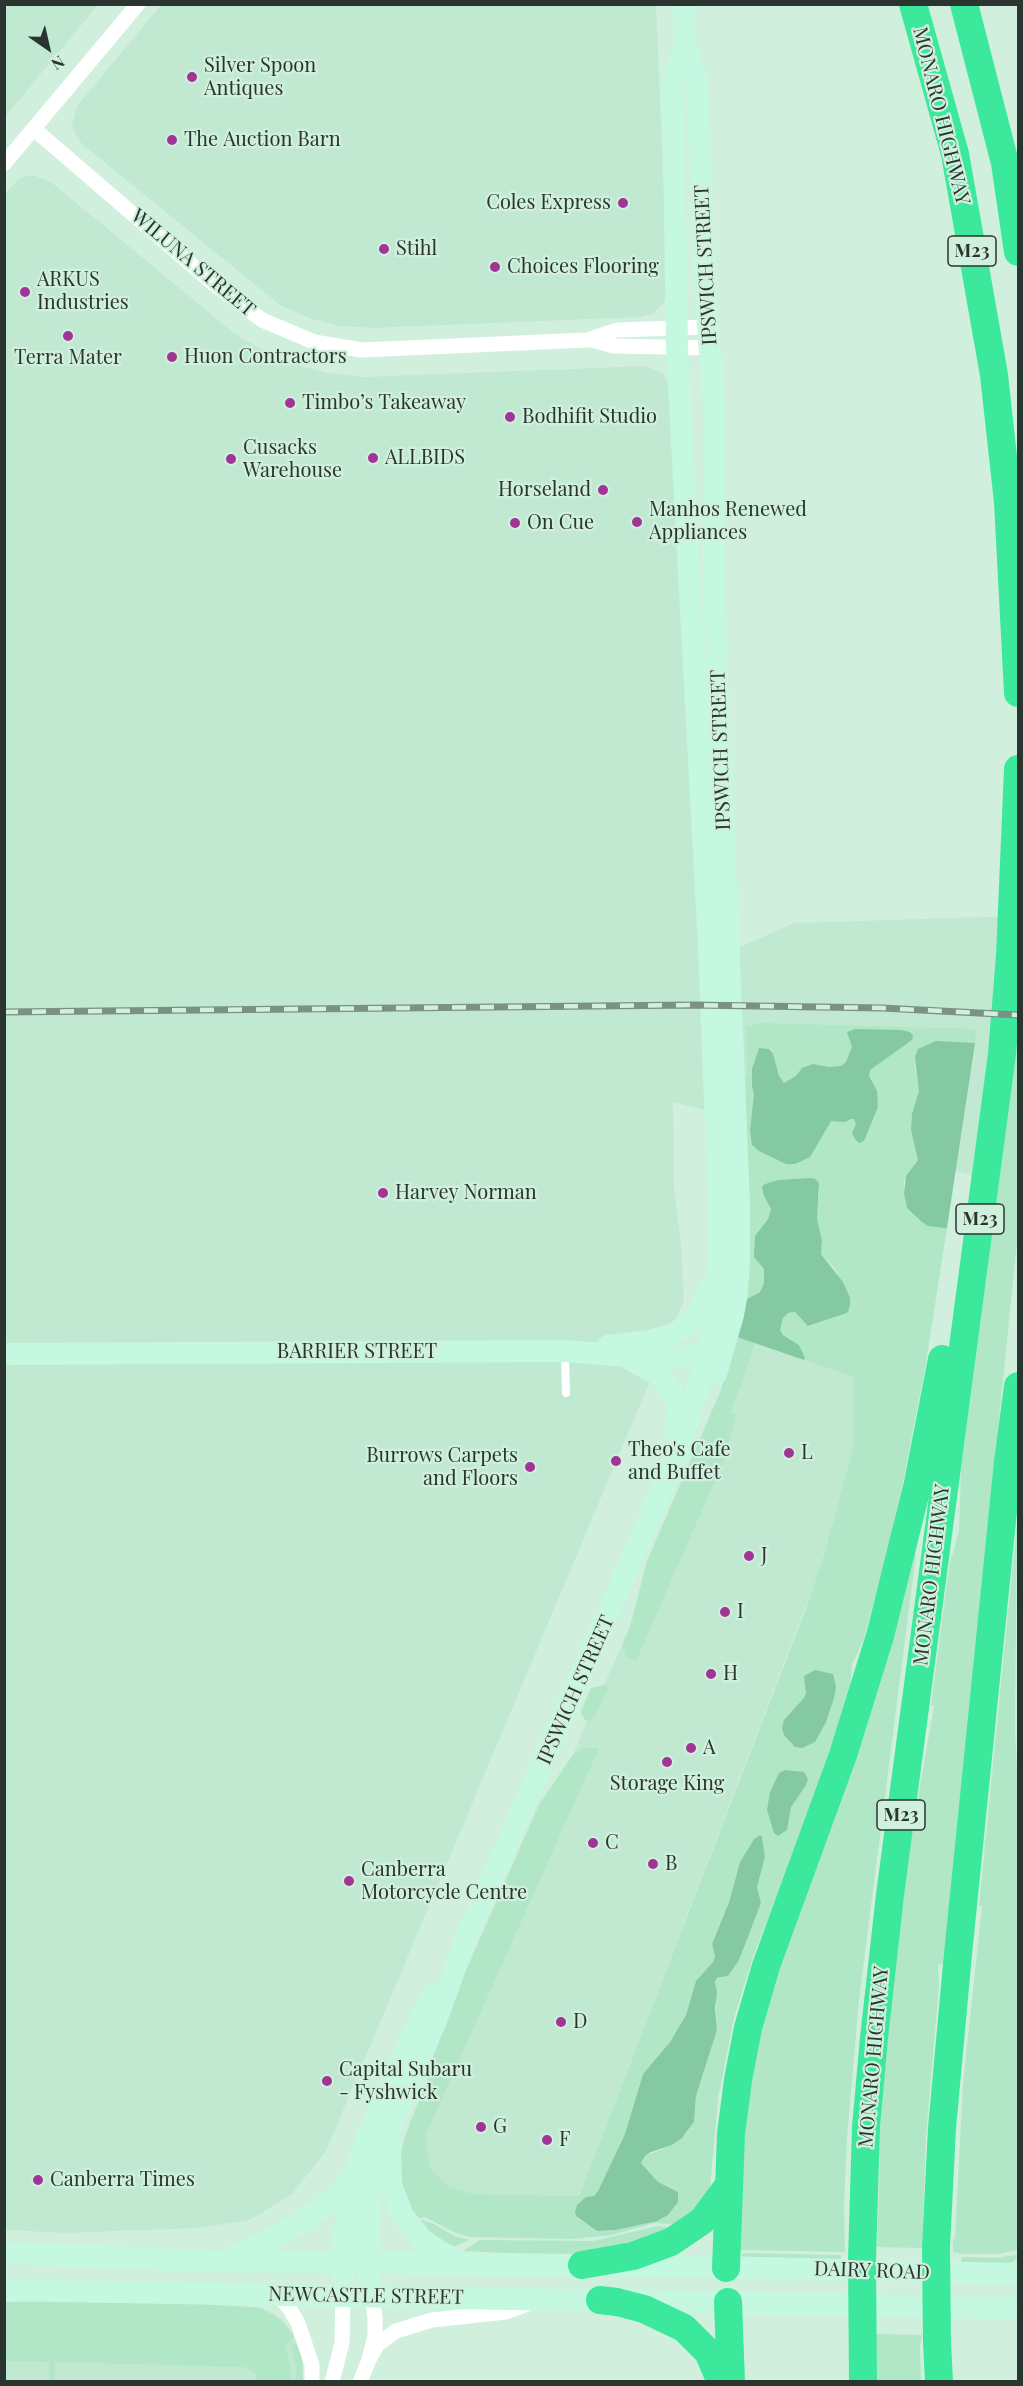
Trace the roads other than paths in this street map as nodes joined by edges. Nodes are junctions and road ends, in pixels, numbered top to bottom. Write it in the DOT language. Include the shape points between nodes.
graph roads {
  1 [pos="138,4"];
  2 [pos="683,4"];
  3 [pos="913,4"];
  4 [pos="964,4"];
  5 [pos="685,46"];
  6 [pos="34,129"];
  7 [pos="4,164"];
  8 [pos="1018,252"];
  9 [pos="709,337"];
  10 [pos="677,338"];
  11 [pos="715,609"];
  12 [pos="691,610"];
  13 [pos="1018,693"];
  14 [pos="1018,769"];
  15 [pos="719,947"];
  16 [pos="1002,1054"];
  17 [pos="723,1057"];
  18 [pos="720,1235"];
  19 [pos="733,1315"];
  20 [pos="565,1351"];
  21 [pos="708,1351"];
  22 [pos="4,1354"];
  23 [pos="623,1357"];
  24 [pos="1018,1386"];
  25 [pos="566,1393"];
  26 [pos="681,1446"];
  27 [pos="667,1481"];
  28 [pos="468,1933"];
  29 [pos="389,2131"];
  30 [pos="353,2177"];
  31 [pos="728,2186"];
  32 [pos="4,2253"];
  33 [pos="222,2261"];
  34 [pos="343,2261"];
  35 [pos="367,2261"];
  36 [pos="464,2263"];
  37 [pos="582,2265"];
  38 [pos="726,2268"];
  39 [pos="1018,2274"];
  40 [pos="4,2290"];
  41 [pos="278,2295"];
  42 [pos="343,2295"];
  43 [pos="372,2296"];
  44 [pos="538,2299"];
  45 [pos="600,2300"];
  46 [pos="728,2302"];
  47 [pos="1018,2308"];
  48 [pos="369,2360"];
  49 [pos="312,2382"];
  50 [pos="332,2382"];
  51 [pos="360,2382"];
  52 [pos="721,2382"];
  53 [pos="731,2382"];
  54 [pos="863,2382"];
  55 [pos="939,2382"];
  1 -- 6 [label="street"];
  2 -- 5 [label="main road, IPSWICH STREET"];
  3 -- 13 [label="highway, MONARO HIGHWAY / M23" via="955,154 994,375 1008,502"];
  4 -- 8 [label="highway, M23" via="1005,163"];
  5 -- 9 [label="main road, IPSWICH STREET" via="697,81"];
  5 -- 10 [label="main road, IPSWICH STREET" via="673,82"];
  6 -- 7 [label="street"];
  6 -- 10 [label="street, WILUNA STREET" via="261,320 314,342 362,350 591,340 614,346"];
  9 -- 10 [label="street, WILUNA STREET"];
  9 -- 10 [label="street, WILUNA STREET"];
  9 -- 11 [label="main road, IPSWICH STREET" via="714,405"];
  10 -- 12 [label="main road, IPSWICH STREET"];
  11 -- 12 [label="main road"];
  11 -- 15 [label="main road, IPSWICH STREET"];
  12 -- 15 [label="main road, IPSWICH STREET"];
  14 -- 16 [label="highway, MONARO HIGHWAY / M23"];
  15 -- 17 [label="main road, IPSWICH STREET"];
  16 -- 31 [label="highway" via="981,1102 940,1367 905,1540 852,1726 753,2008 738,2080"];
  16 -- 54 [label="highway, MONARO HIGHWAY / M23" via="890,1895 866,2127"];
  17 -- 18 [label="main road, IPSWICH STREET"];
  17 -- 19 [label="main road, IPSWICH STREET" via="739,1236"];
  18 -- 20 [label="main road" via="709,1291 700,1311 684,1328 664,1338"];
  18 -- 21 [label="main road, IPSWICH STREET" via="718,1295"];
  19 -- 21 [label="main road" via="719,1342"];
  19 -- 26 [label="main road, IPSWICH STREET" via="712,1386"];
  20 -- 22 [label="main road, BARRIER STREET"];
  20 -- 23 [label="main road, BARRIER STREET"];
  20 -- 25 [label="lane"];
  21 -- 23 [label="main road, BARRIER STREET" via="676,1358"];
  21 -- 26 [label="main road, IPSWICH STREET"];
  23 -- 27 [label="main road" via="659,1375 677,1400 678,1418"];
  24 -- 55 [label="highway" via="942,2128 936,2247"];
  26 -- 27 [label="main road, IPSWICH STREET"];
  27 -- 28 [label="main road, IPSWICH STREET"];
  28 -- 29 [label="main road, IPSWICH STREET"];
  28 -- 30 [label="main road, IPSWICH STREET" via="417,2025 366,2138"];
  29 -- 35 [label="main road, IPSWICH STREET" via="371,2193"];
  29 -- 36 [label="main road" via="391,2185 403,2216 422,2239"];
  30 -- 33 [label="main road" via="342,2193 311,2216 275,2238"];
  30 -- 34 [label="main road, IPSWICH STREET"];
  31 -- 37 [label="highway" via="702,2221 671,2242 633,2256"];
  31 -- 38 [label="highway"];
  32 -- 33 [label="main road, NEWCASTLE STREET"];
  33 -- 34 [label="main road, NEWCASTLE STREET"];
  34 -- 35 [label="main road, NEWCASTLE STREET"];
  34 -- 42 [label="main road, IPSWICH STREET"];
  35 -- 36 [label="main road, NEWCASTLE STREET"];
  35 -- 43 [label="main road, IPSWICH STREET"];
  36 -- 37 [label="main road, NEWCASTLE STREET"];
  37 -- 38 [label="main road, NEWCASTLE STREET"];
  38 -- 39 [label="main road, DAIRY ROAD"];
  38 -- 46 [label="main road"];
  40 -- 41 [label="main road, NEWCASTLE STREET"];
  41 -- 42 [label="main road, NEWCASTLE STREET"];
  41 -- 49 [label="street" via="298,2322 310,2357"];
  42 -- 43 [label="main road, NEWCASTLE STREET"];
  42 -- 50 [label="street" via="342,2343"];
  43 -- 44 [label="main road, NEWCASTLE STREET"];
  43 -- 48 [label="street" via="376,2327"];
  44 -- 45 [label="main road, NEWCASTLE STREET"];
  44 -- 48 [label="street" via="506,2312 432,2320 396,2331 381,2340"];
  45 -- 46 [label="main road, NEWCASTLE STREET"];
  45 -- 52 [label="highway" via="644,2308 684,2328 708,2352"];
  46 -- 47 [label="main road, DAIRY ROAD"];
  46 -- 53 [label="highway"];
  48 -- 51 [label="street"];
}
